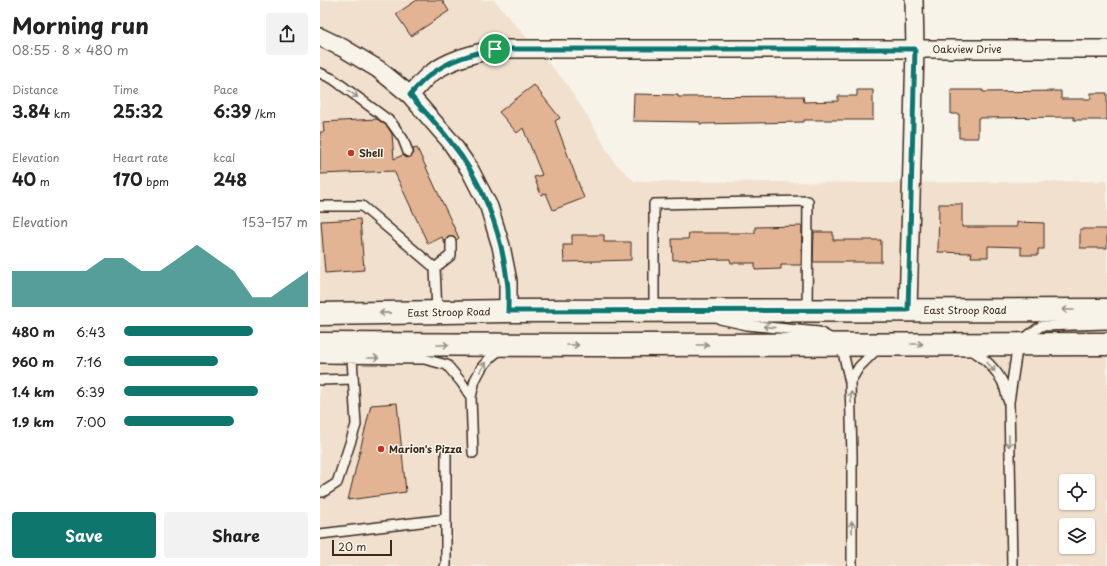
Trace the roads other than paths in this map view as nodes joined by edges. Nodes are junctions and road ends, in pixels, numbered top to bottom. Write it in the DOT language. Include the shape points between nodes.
graph roads {
  1 [pos="914,0"];
  2 [pos="320,37"];
  3 [pos="915,49"];
  4 [pos="1107,49"];
  5 [pos="320,73"];
  6 [pos="410,95"];
  7 [pos="408,152"];
  8 [pos="320,206"];
  9 [pos="451,242"];
  10 [pos="435,268"];
  11 [pos="654,310"];
  12 [pos="678,310"];
  13 [pos="807,310"];
  14 [pos="908,310"];
  15 [pos="1107,310"];
  16 [pos="508,311"];
  17 [pos="438,312"];
  18 [pos="320,314"];
  19 [pos="1107,324"];
  20 [pos="320,344"];
  21 [pos="841,344"];
  22 [pos="883,344"];
  23 [pos="960,344"];
  24 [pos="1018,344"];
  25 [pos="1107,344"];
  26 [pos="506,345"];
  27 [pos="320,358"];
  28 [pos="352,358"];
  29 [pos="353,379"];
  30 [pos="320,380"];
  31 [pos="850,382"];
  32 [pos="471,397"];
  33 [pos="1009,402"];
  34 [pos="446,453"];
  35 [pos="473,453"];
  36 [pos="320,492"];
  37 [pos="446,519"];
  38 [pos="320,534"];
  39 [pos="445,566"];
  40 [pos="852,566"];
  41 [pos="1012,566"];
  1 -- 3 [label="street"];
  2 -- 6 [label="street" via="378,69"];
  3 -- 4 [label="street, Oakview Drive"];
  3 -- 6 [label="street, Oakview Drive" via="495,49 467,55 444,66 429,75"];
  3 -- 14 [label="street"];
  5 -- 7 [label="lane, one-way" via="333,79 391,122 403,139"];
  6 -- 16 [label="street" via="450,141 470,170 489,207 508,281"];
  8 -- 10 [label="lane" via="362,206"];
  9 -- 10 [label="lane" via="451,255"];
  10 -- 17 [label="lane"];
  11 -- 12 [label="main road, East Stroop Road"];
  11 -- 13 [label="lane" via="654,204 808,201"];
  11 -- 16 [label="main road, East Stroop Road"];
  12 -- 13 [label="main road, East Stroop Road"];
  21 -- 12 [label="lane, one-way" via="819,332 747,325"];
  13 -- 14 [label="main road, East Stroop Road"];
  15 -- 14 [label="main road, East Stroop Road, one-way"];
  16 -- 17 [label="main road, East Stroop Road"];
  17 -- 18 [label="main road, East Stroop Road, one-way"];
  19 -- 24 [label="lane" via="1041,326"];
  20 -- 26 [label="main road, one-way"];
  21 -- 22 [label="main road"];
  26 -- 21 [label="main road, one-way"];
  21 -- 31 [label="lane"];
  22 -- 23 [label="main road, one-way"];
  22 -- 31 [label="lane" via="859,367"];
  23 -- 24 [label="main road"];
  23 -- 33 [label="lane, one-way" via="980,355 992,368 1002,382"];
  24 -- 25 [label="main road"];
  24 -- 33 [label="lane"];
  32 -- 26 [label="lane, one-way" via="482,366"];
  27 -- 28 [label="lane"];
  28 -- 29 [label="lane"];
  28 -- 32 [label="lane, one-way" via="424,359 447,365"];
  29 -- 30 [label="lane"];
  29 -- 36 [label="lane" via="356,425 337,483"];
  40 -- 31 [label="lane, one-way"];
  32 -- 35 [label="lane"];
  33 -- 41 [label="lane, one-way"];
  34 -- 37 [label="lane"];
  37 -- 38 [label="lane"];
  37 -- 39 [label="lane"];
}
